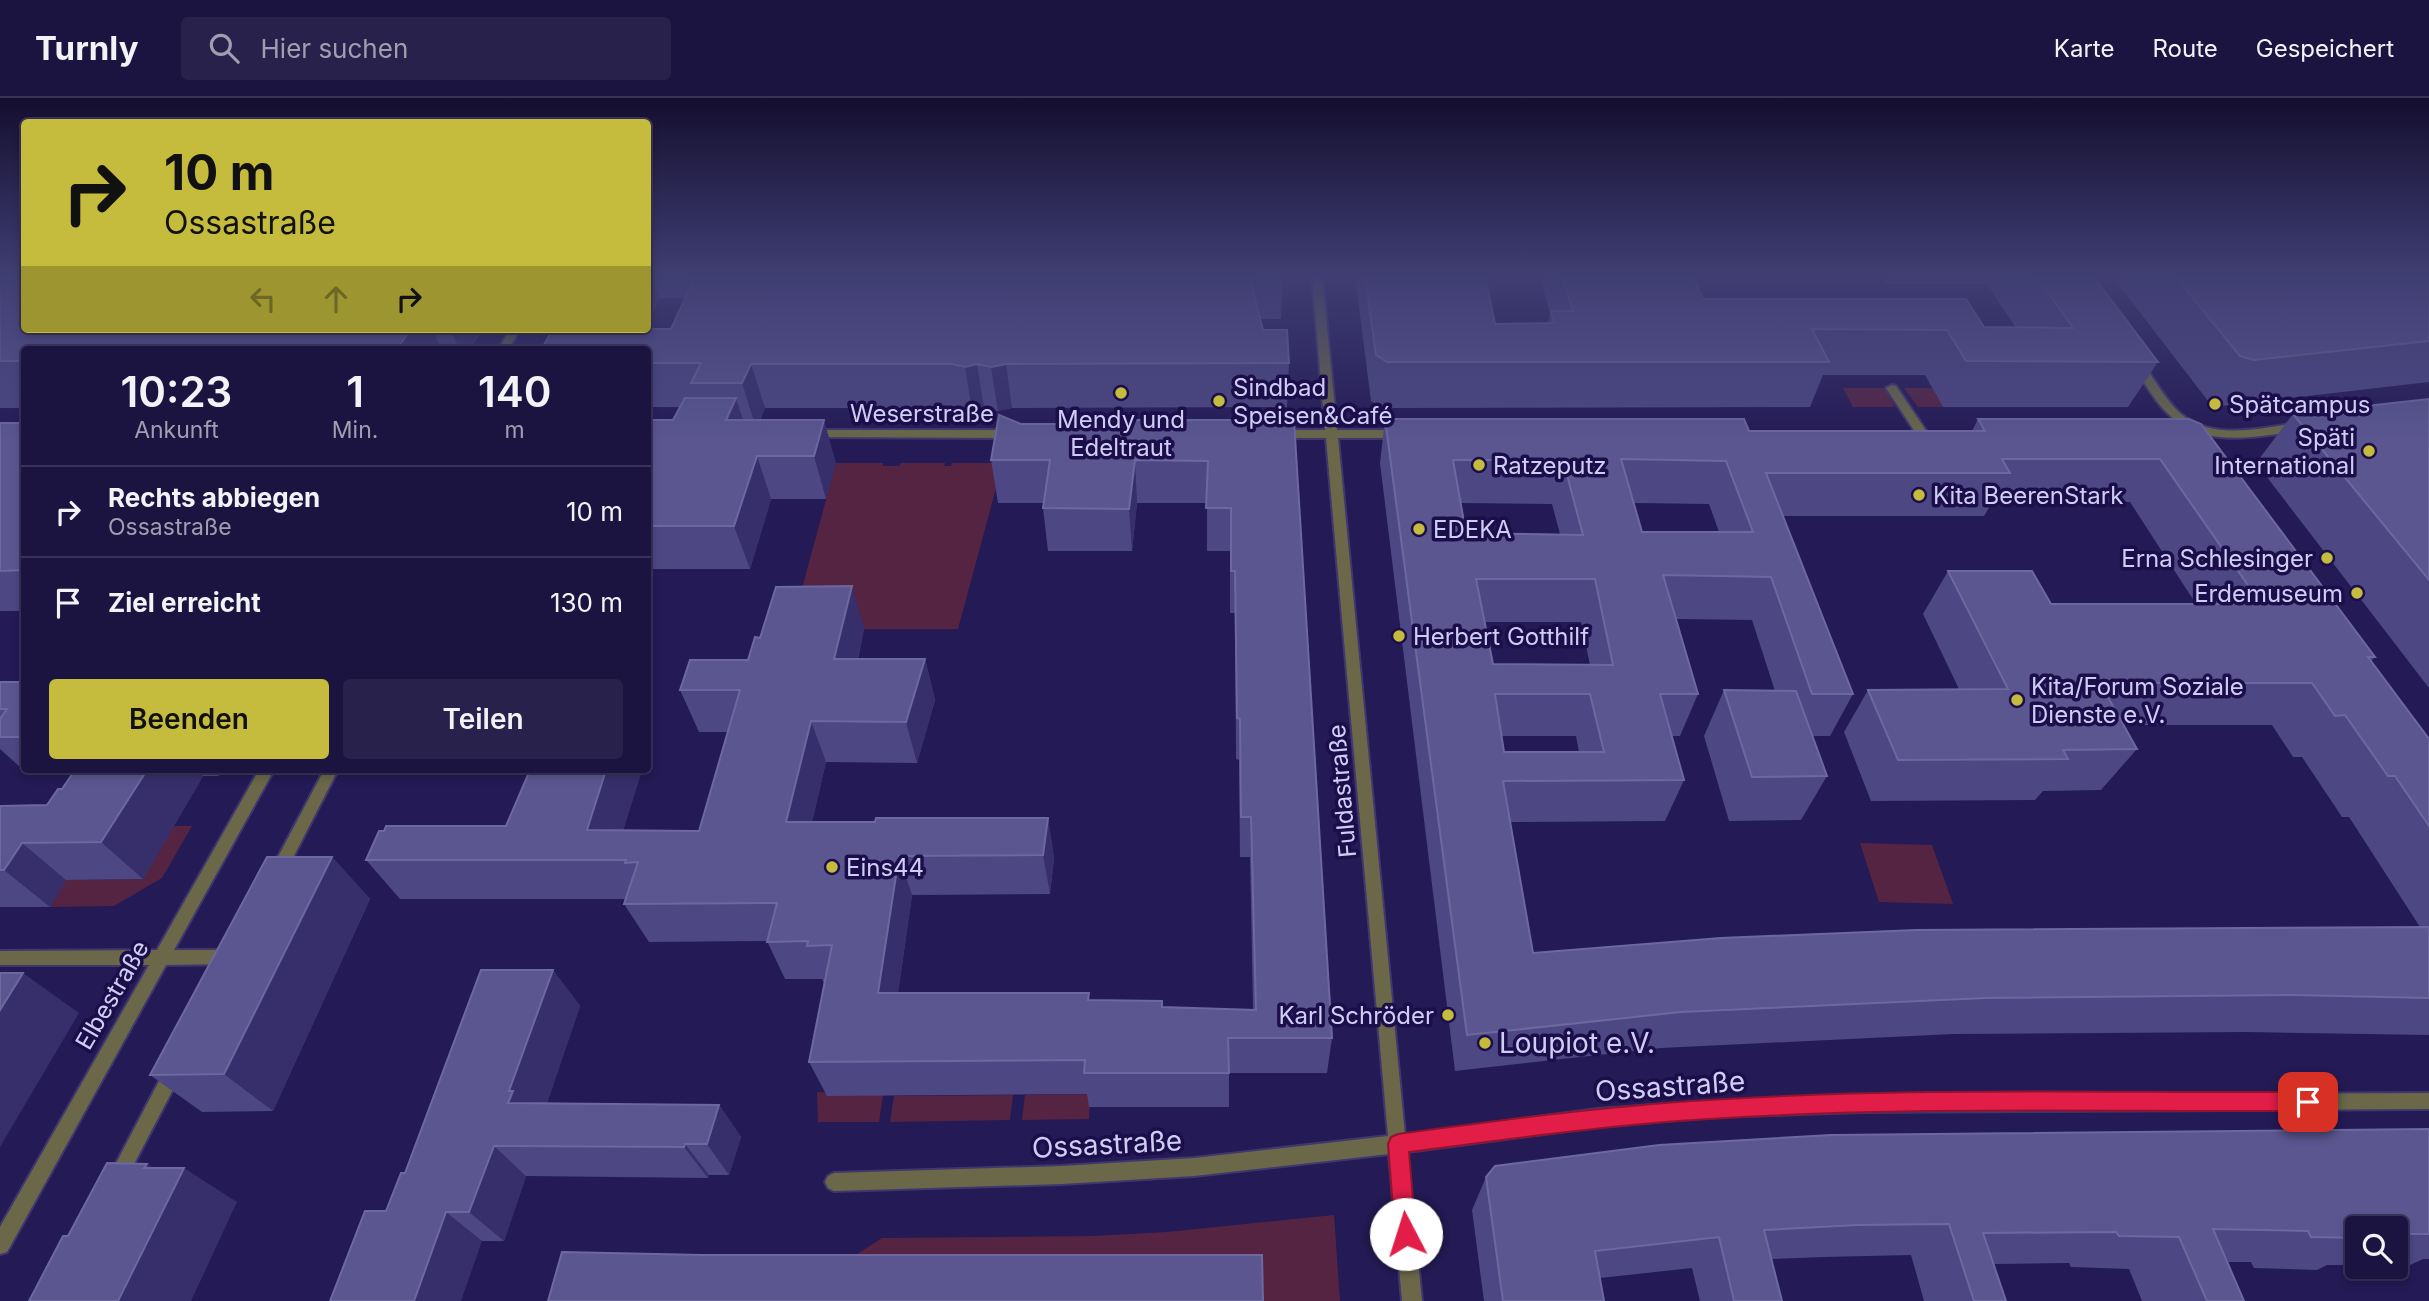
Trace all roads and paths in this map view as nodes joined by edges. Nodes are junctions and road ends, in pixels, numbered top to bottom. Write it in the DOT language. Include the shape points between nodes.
graph roads {
  1 [pos="1322,332"];
  2 [pos="2128,350"];
  3 [pos="1892,388"];
  4 [pos="2306,426"];
  5 [pos="799,434"];
  6 [pos="1033,434"];
  7 [pos="1260,434"];
  8 [pos="1331,434"];
  9 [pos="1409,434"];
  10 [pos="1906,435"];
  11 [pos="1923,435"];
  12 [pos="1936,435"];
  13 [pos="265,773"];
  14 [pos="329,773"];
  15 [pos="273,882"];
  16 [pos="0,958"];
  17 [pos="162,958"];
  18 [pos="222,977"];
  19 [pos="180,1058"];
  20 [pos="2429,1101"];
  21 [pos="1398,1144"];
  22 [pos="834,1182"];
  23 [pos="108,1196"];
  24 [pos="0,1245"];
  25 [pos="1412,1301"];
  1 -- 8 [label="street, Fuldastraße"];
  2 -- 4 [label="street" via="2175,414 2195,428 2216,435"];
  3 -- 11 [label="street"];
  5 -- 6 [label="street, Weserstraße"];
  7 -- 8 [label="street"];
  8 -- 9 [label="street"];
  8 -- 21 [label="street, Fuldastraße"];
  10 -- 11 [label="street"];
  11 -- 12 [label="street"];
  13 -- 17 [label="street, Elbestraße"];
  14 -- 15 [label="street"];
  16 -- 17 [label="street"];
  17 -- 18 [label="street" via="236,952"];
  17 -- 24 [label="street, Elbestraße"];
  19 -- 23 [label="street"];
  20 -- 21 [label="street, Ossastraße" via="1712,1109 1597,1118"];
  21 -- 22 [label="street, Ossastraße" via="1194,1167"];
  21 -- 25 [label="street, Fuldastraße"];
}
